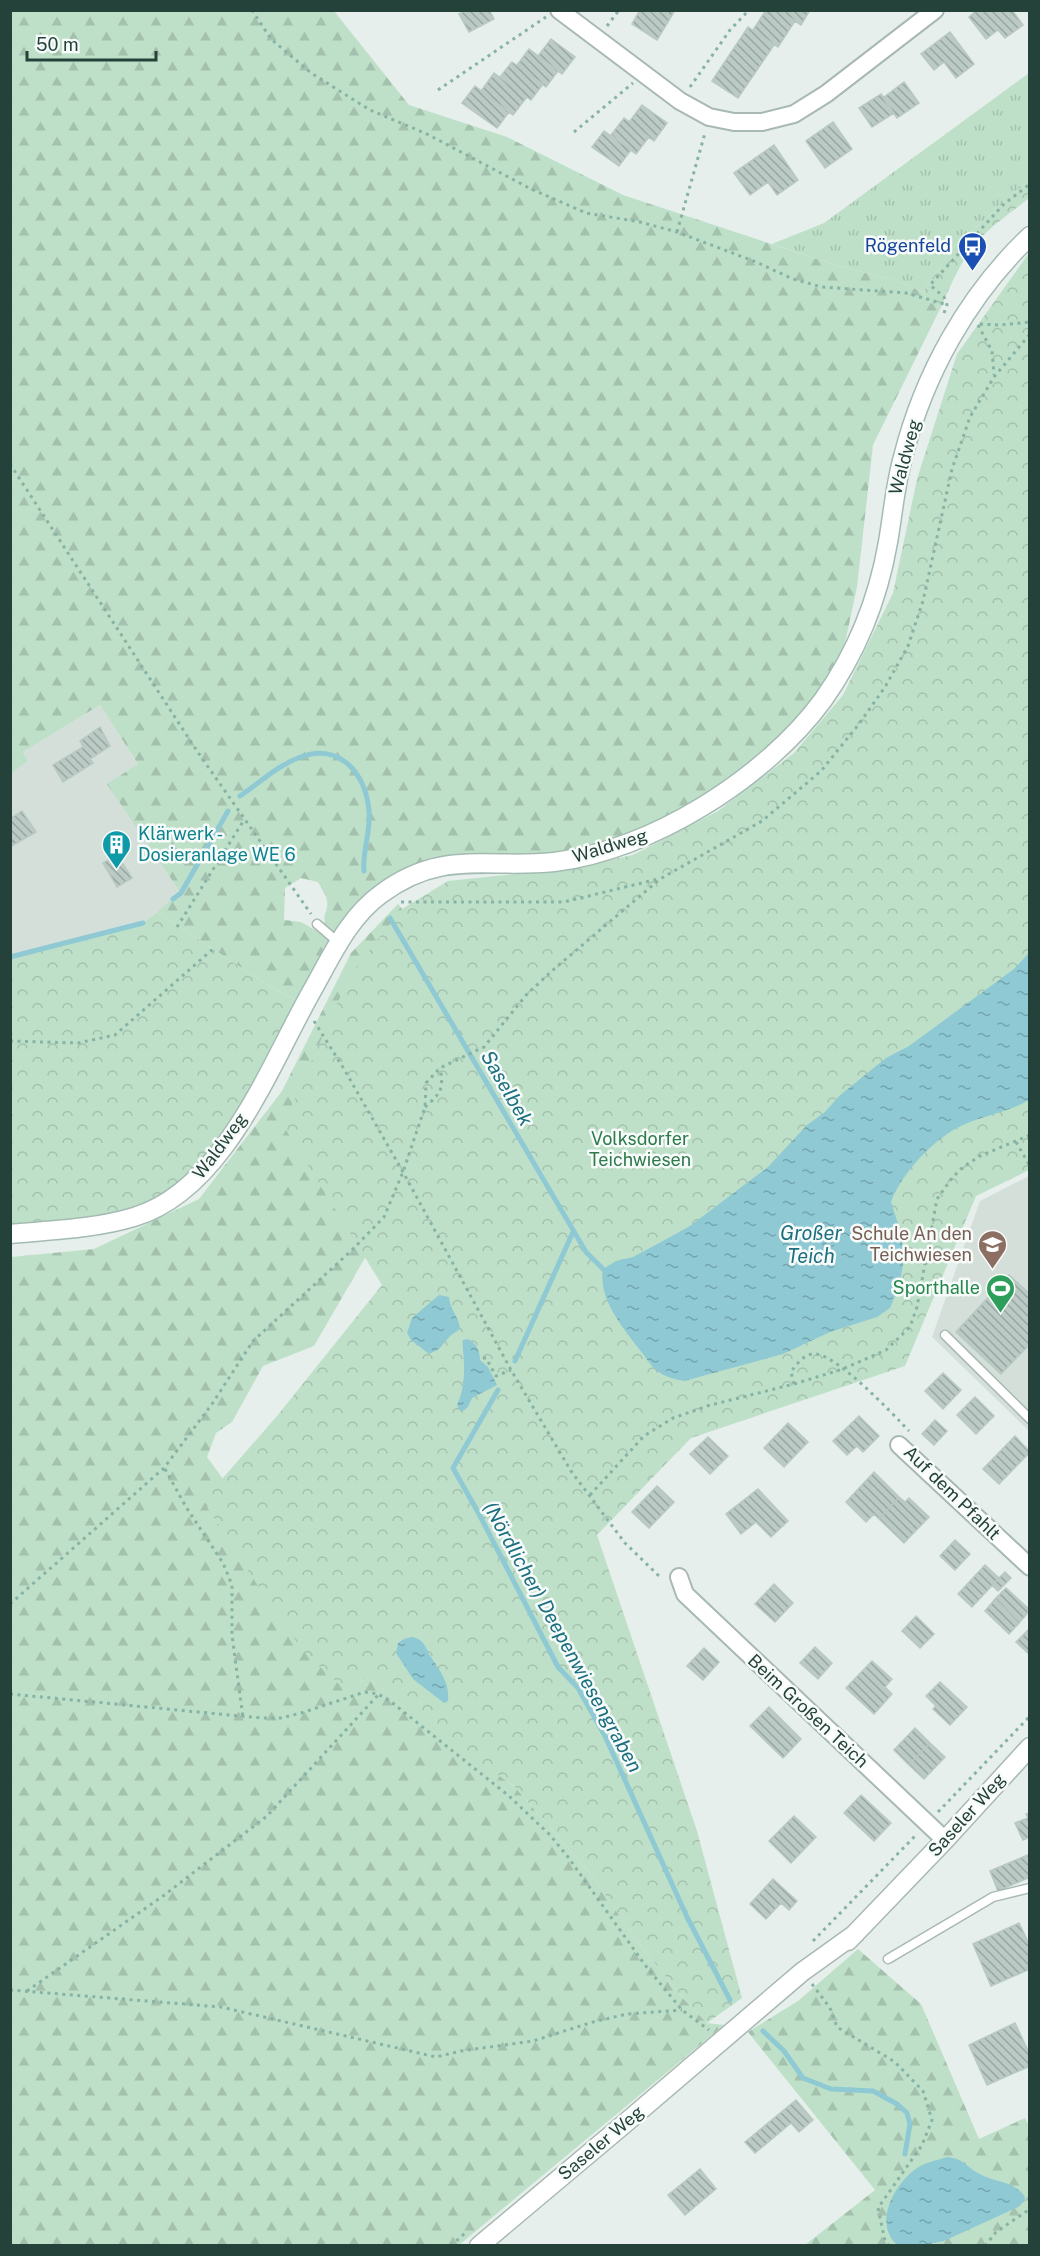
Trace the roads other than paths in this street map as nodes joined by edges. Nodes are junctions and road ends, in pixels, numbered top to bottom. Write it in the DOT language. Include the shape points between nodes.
graph roads {
  1 [pos="935,10"];
  2 [pos="552,14"];
  3 [pos="1029,236"];
  4 [pos="317,924"];
  5 [pos="339,943"];
  6 [pos="10,1234"];
  7 [pos="945,1335"];
  8 [pos="1029,1419"];
  9 [pos="899,1445"];
  10 [pos="1029,1567"];
  11 [pos="679,1577"];
  12 [pos="1029,1747"];
  13 [pos="945,1840"];
  14 [pos="1029,1888"];
  15 [pos="855,1934"];
  16 [pos="888,1959"];
  17 [pos="716,2035"];
  18 [pos="473,2238"];
  1 -- 2 [label="street" via="826,94 794,114 762,122 709,117"];
  3 -- 5 [label="main road, Waldweg" via="986,283 971,320 934,369 910,430 880,576 860,637 837,680 787,740 717,796 636,841 569,860 452,864 410,876 363,910"];
  4 -- 5 [label="lane"];
  5 -- 6 [label="main road, Waldweg" via="241,1122 181,1194 138,1216 113,1222"];
  7 -- 8 [label="lane"];
  9 -- 10 [label="street, Auf dem Pfahlt"];
  11 -- 13 [label="street, Beim Großen Teich" via="685,1594"];
  12 -- 13 [label="main road, Saseler Weg"];
  13 -- 15 [label="main road, Saseler Weg"];
  14 -- 16 [label="lane" via="993,1897"];
  15 -- 17 [label="main road, Saseler Weg"];
  15 -- 17 [label="main road, Saseler Weg" via="810,1982"];
  17 -- 18 [label="main road, Saseler Weg"];
}
